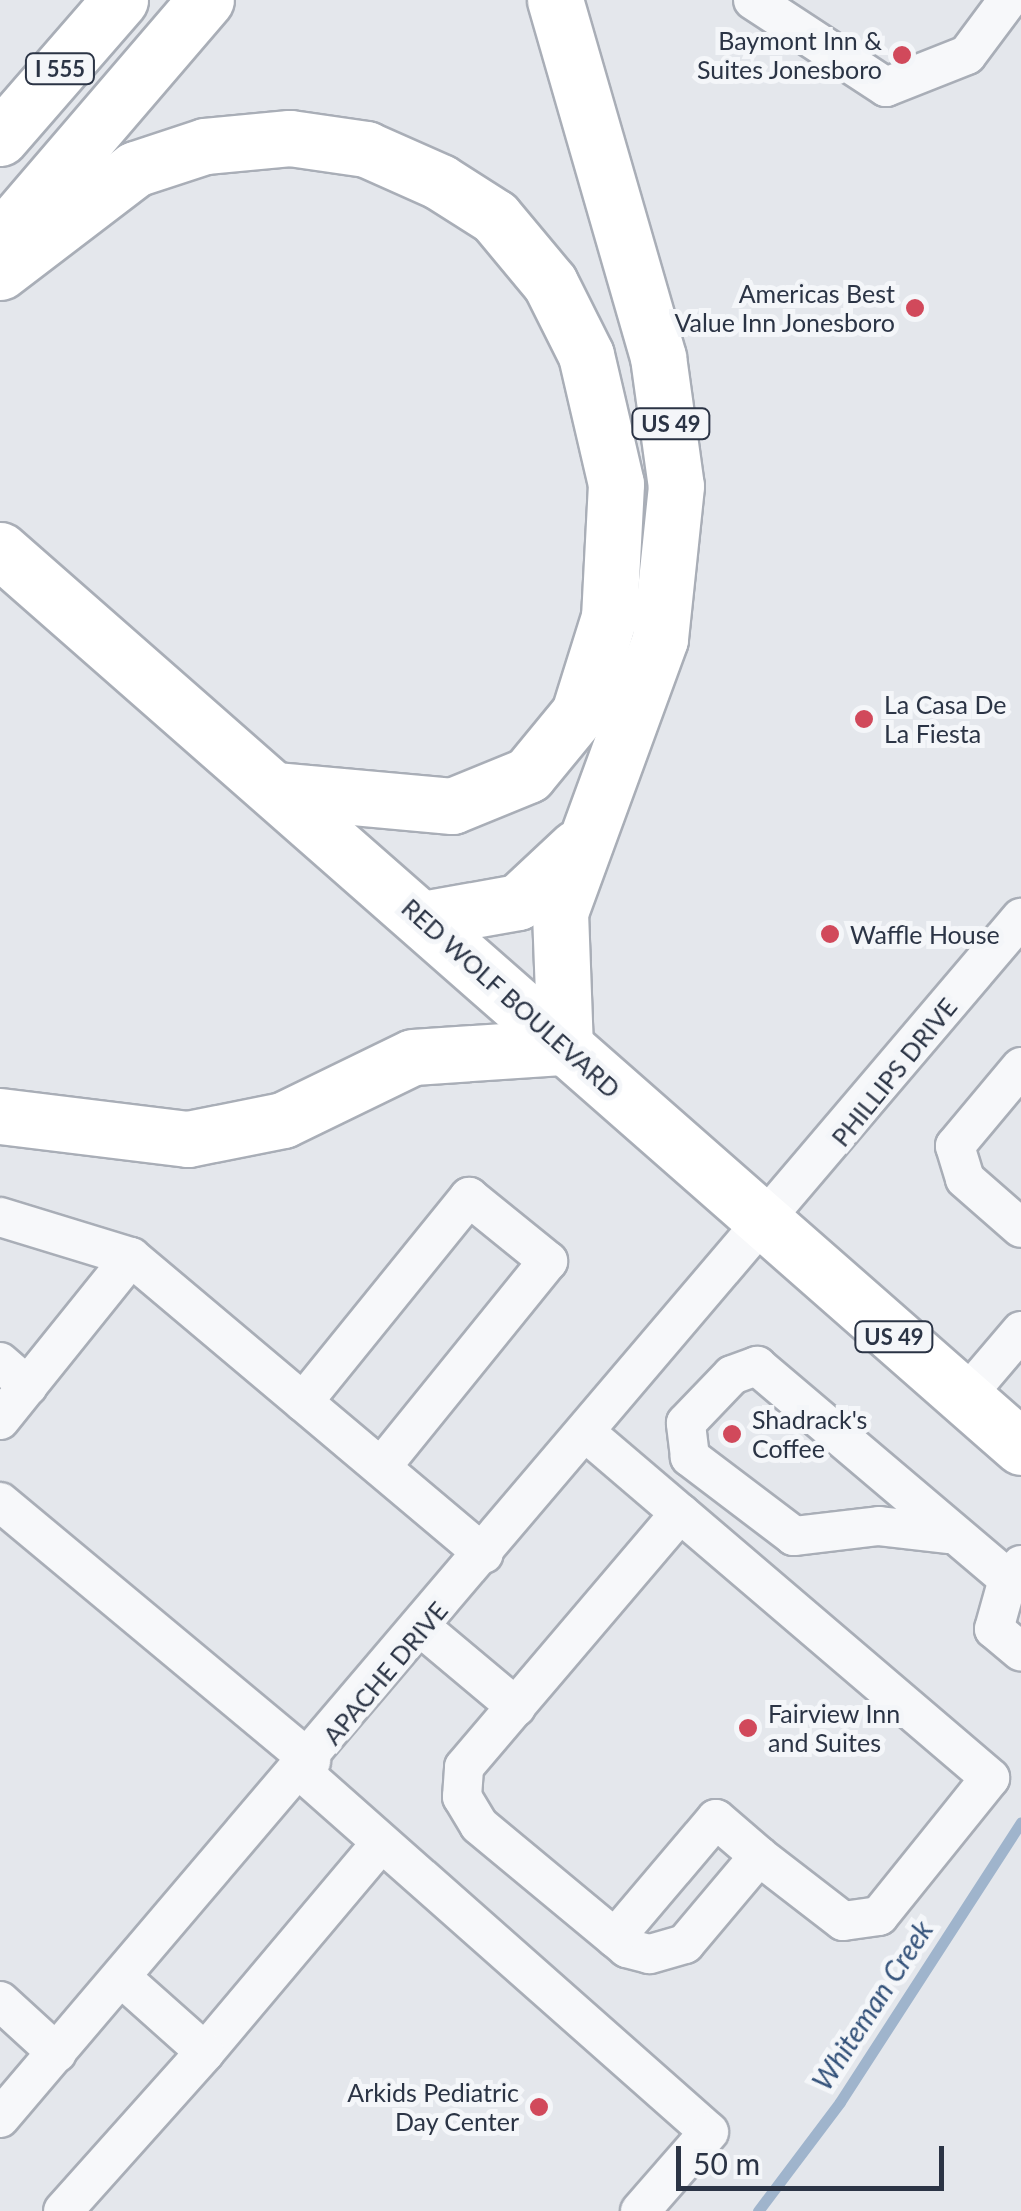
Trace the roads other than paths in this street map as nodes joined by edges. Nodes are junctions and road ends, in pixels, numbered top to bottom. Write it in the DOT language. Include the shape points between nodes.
graph roads {
  1 [pos="120,0"];
  2 [pos="206,0"];
  3 [pos="555,0"];
  4 [pos="753,0"];
  5 [pos="1008,0"];
  6 [pos="0,138"];
  7 [pos="0,240"];
  8 [pos="0,272"];
  9 [pos="0,550"];
  10 [pos="275,790"];
  11 [pos="578,846"];
  12 [pos="422,919"];
  13 [pos="1020,921"];
  14 [pos="565,1047"];
  15 [pos="1021,1066"];
  16 [pos="0,1116"];
  17 [pos="0,1217"];
  18 [pos="768,1226"];
  19 [pos="1021,1228"];
  20 [pos="131,1257"];
  21 [pos="1021,1331"];
  22 [pos="8,1394"];
  23 [pos="964,1398"];
  24 [pos="303,1402"];
  25 [pos="585,1432"];
  26 [pos="1021,1447"];
  27 [pos="381,1468"];
  28 [pos="0,1502"];
  29 [pos="680,1513"];
  30 [pos="949,1534"];
  31 [pos="484,1554"];
  32 [pos="1014,1572"];
  33 [pos="422,1628"];
  34 [pos="1021,1652"];
  35 [pos="516,1707"];
  36 [pos="306,1767"];
  37 [pos="380,1844"];
  38 [pos="760,1856"];
  39 [pos="614,1938"];
  40 [pos="122,1978"];
  41 [pos="0,2001"];
  42 [pos="205,2052"];
  43 [pos="57,2053"];
  44 [pos="0,2118"];
  45 [pos="63,2211"];
  46 [pos="640,2211"];
  1 -- 6 [label="highway, I 555"];
  2 -- 7 [label="highway"];
  3 -- 11 [label="highway, US 49" via="658,357 676,486 660,639"];
  4 -- 5 [label="street" via="886,87 967,54"];
  8 -- 10 [label="highway" via="136,169 204,146 290,138 366,149 440,182 495,217 550,283 586,355 616,484 609,617 579,713 528,775 452,806"];
  9 -- 10 [label="highway, RED WOLF BOULEVARD / US 49"];
  10 -- 12 [label="highway, RED WOLF BOULEVARD / US 49"];
  11 -- 12 [label="highway" via="518,902"];
  11 -- 14 [label="highway, US 49" via="560,912"];
  12 -- 14 [label="highway, RED WOLF BOULEVARD / US 49"];
  13 -- 18 [label="street, PHILLIPS DRIVE"];
  14 -- 16 [label="highway" via="412,1057 283,1120 188,1139"];
  14 -- 18 [label="highway, RED WOLF BOULEVARD / US 49"];
  15 -- 19 [label="street" via="954,1146 965,1179"];
  17 -- 20 [label="street"];
  18 -- 23 [label="highway, RED WOLF BOULEVARD / US 49"];
  18 -- 25 [label="street, APACHE DRIVE"];
  20 -- 22 [label="street"];
  20 -- 24 [label="street"];
  21 -- 23 [label="street"];
  23 -- 26 [label="highway, RED WOLF BOULEVARD / US 49"];
  24 -- 27 [label="street"];
  24 -- 27 [label="street" via="469,1198 548,1262"];
  25 -- 29 [label="street"];
  25 -- 31 [label="street, APACHE DRIVE"];
  27 -- 31 [label="street"];
  28 -- 36 [label="street"];
  29 -- 35 [label="street"];
  29 -- 38 [label="street" via="990,1778 878,1916 843,1921"];
  30 -- 30 [label="street" via="757,1366 732,1375 686,1423 690,1457 794,1536 880,1526"];
  30 -- 32 [label="street"];
  31 -- 33 [label="street, APACHE DRIVE"];
  32 -- 34 [label="street" via="994,1629"];
  33 -- 35 [label="street"];
  33 -- 36 [label="street, APACHE DRIVE"];
  35 -- 39 [label="street" via="464,1768 462,1797 479,1824"];
  36 -- 37 [label="street"];
  36 -- 40 [label="street, APACHE DRIVE"];
  37 -- 42 [label="street"];
  37 -- 46 [label="street" via="709,2132"];
  38 -- 39 [label="street" via="685,1944 650,1954"];
  38 -- 39 [label="street" via="716,1819"];
  40 -- 42 [label="street"];
  40 -- 43 [label="street, APACHE DRIVE"];
  41 -- 43 [label="street"];
  42 -- 45 [label="street"];
  43 -- 44 [label="street, APACHE DRIVE"];
}
